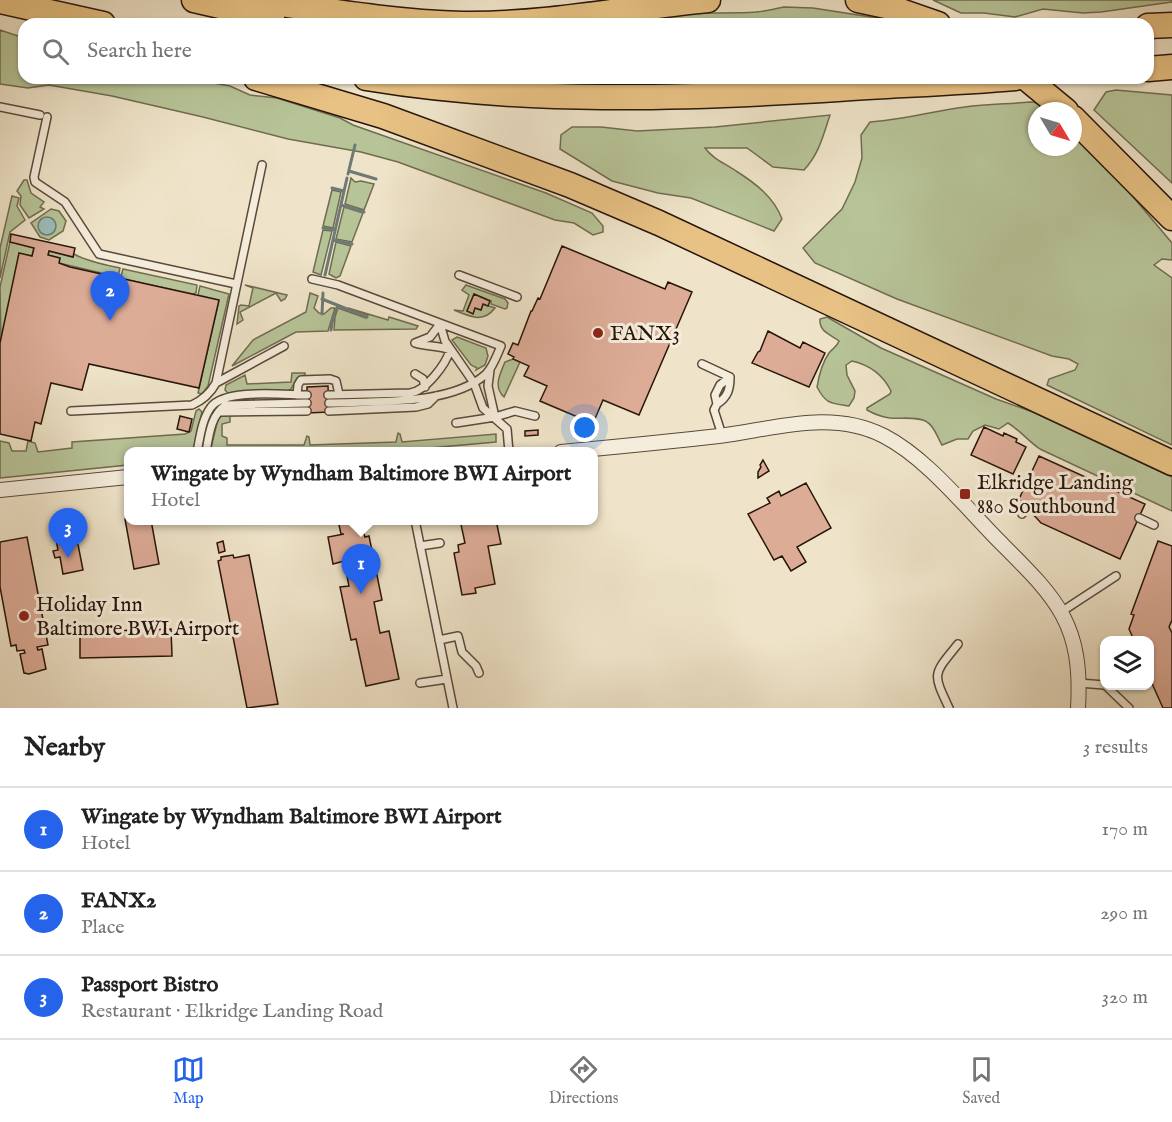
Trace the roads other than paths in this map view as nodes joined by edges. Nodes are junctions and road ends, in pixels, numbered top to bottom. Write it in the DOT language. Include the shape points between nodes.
graph roads {
  1 [pos="194,0"];
  2 [pos="254,0"];
  3 [pos="667,0"];
  4 [pos="708,0"];
  5 [pos="858,0"];
  6 [pos="0,1"];
  7 [pos="0,6"];
  8 [pos="633,8"];
  9 [pos="41,18"];
  10 [pos="76,18"];
  11 [pos="276,18"];
  12 [pos="374,18"];
  13 [pos="555,18"];
  14 [pos="921,18"];
  15 [pos="1172,25"];
  16 [pos="1154,26"];
  17 [pos="1172,67"];
  18 [pos="1154,68"];
  19 [pos="276,84"];
  20 [pos="407,84"];
  21 [pos="925,84"];
  22 [pos="1033,84"];
  23 [pos="1055,102"];
  24 [pos="0,107"];
  25 [pos="1082,127"];
  26 [pos="262,165"];
  27 [pos="1172,218"];
  28 [pos="459,275"];
  29 [pos="312,279"];
  30 [pos="236,284"];
  31 [pos="517,297"];
  32 [pos="440,324"];
  33 [pos="284,346"];
  34 [pos="450,350"];
  35 [pos="702,364"];
  36 [pos="491,368"];
  37 [pos="415,374"];
  38 [pos="474,382"];
  39 [pos="216,383"];
  40 [pos="425,387"];
  41 [pos="339,394"];
  42 [pos="297,395"];
  43 [pos="307,395"];
  44 [pos="307,407"];
  45 [pos="71,411"];
  46 [pos="495,417"];
  47 [pos="535,417"];
  48 [pos="456,423"];
  49 [pos="722,435"];
  50 [pos="198,447"];
  51 [pos="207,447"];
  52 [pos="509,447"];
  53 [pos="598,448"];
  54 [pos="1172,463"];
  55 [pos="124,478"];
  56 [pos="0,490"];
  57 [pos="1139,518"];
  58 [pos="416,525"];
  59 [pos="1154,525"];
  60 [pos="440,543"];
  61 [pos="420,546"];
  62 [pos="1116,576"];
  63 [pos="1061,612"];
  64 [pos="439,640"];
  65 [pos="958,644"];
  66 [pos="479,673"];
  67 [pos="447,680"];
  68 [pos="420,683"];
  69 [pos="1079,683"];
  70 [pos="1100,683"];
  71 [pos="1110,690"];
  72 [pos="453,708"];
  73 [pos="949,708"];
  74 [pos="1078,708"];
  75 [pos="1128,708"];
  1 -- 11 [label="highway"];
  2 -- 12 [label="highway"];
  3 -- 8 [label="highway"];
  4 -- 8 [label="highway"];
  5 -- 14 [label="highway"];
  6 -- 10 [label="highway"];
  7 -- 9 [label="highway"];
  8 -- 13 [label="highway"];
  15 -- 16 [label="highway"];
  17 -- 18 [label="highway"];
  19 -- 54 [label="highway" via="382,116 599,197"];
  20 -- 21 [label="highway" via="564,98 730,96"];
  22 -- 23 [label="highway"];
  24 -- 30 [label="lane" via="44,116 35,183 65,202 99,254"];
  25 -- 27 [label="highway"];
  26 -- 30 [label="lane"];
  28 -- 31 [label="lane"];
  29 -- 32 [label="lane"];
  30 -- 39 [label="lane"];
  32 -- 34 [label="lane"];
  32 -- 34 [label="lane" via="434,334 416,343"];
  32 -- 36 [label="lane" via="501,346"];
  33 -- 39 [label="lane"];
  34 -- 38 [label="lane"];
  34 -- 40 [label="lane"];
  35 -- 49 [label="lane" via="730,377 730,388 714,410"];
  36 -- 38 [label="lane"];
  36 -- 46 [label="lane" via="488,386"];
  37 -- 40 [label="lane" via="423,379"];
  38 -- 41 [label="lane" via="414,400 328,403"];
  38 -- 46 [label="lane" via="483,408"];
  39 -- 45 [label="lane" via="192,405"];
  40 -- 41 [label="lane" via="414,393"];
  41 -- 42 [label="lane" via="334,379 303,379"];
  42 -- 43 [label="lane"];
  42 -- 50 [label="lane" via="225,397 211,407"];
  44 -- 51 [label="lane" via="226,405 212,423"];
  46 -- 47 [label="lane" via="515,411"];
  46 -- 48 [label="lane"];
  46 -- 52 [label="lane" via="507,429"];
  49 -- 53 [label="street"];
  49 -- 63 [label="street" via="828,421 856,425 883,436 907,450 931,472 1036,578"];
  55 -- 56 [label="street"];
  57 -- 59 [label="lane"];
  58 -- 61 [label="lane"];
  60 -- 61 [label="lane"];
  61 -- 64 [label="lane"];
  62 -- 63 [label="lane"];
  63 -- 69 [label="street" via="1076,647"];
  64 -- 66 [label="lane" via="458,636 462,652"];
  64 -- 67 [label="lane"];
  65 -- 73 [label="lane" via="936,675"];
  67 -- 68 [label="lane"];
  67 -- 72 [label="lane"];
  69 -- 70 [label="lane"];
  69 -- 74 [label="street"];
  71 -- 75 [label="lane"];
}
